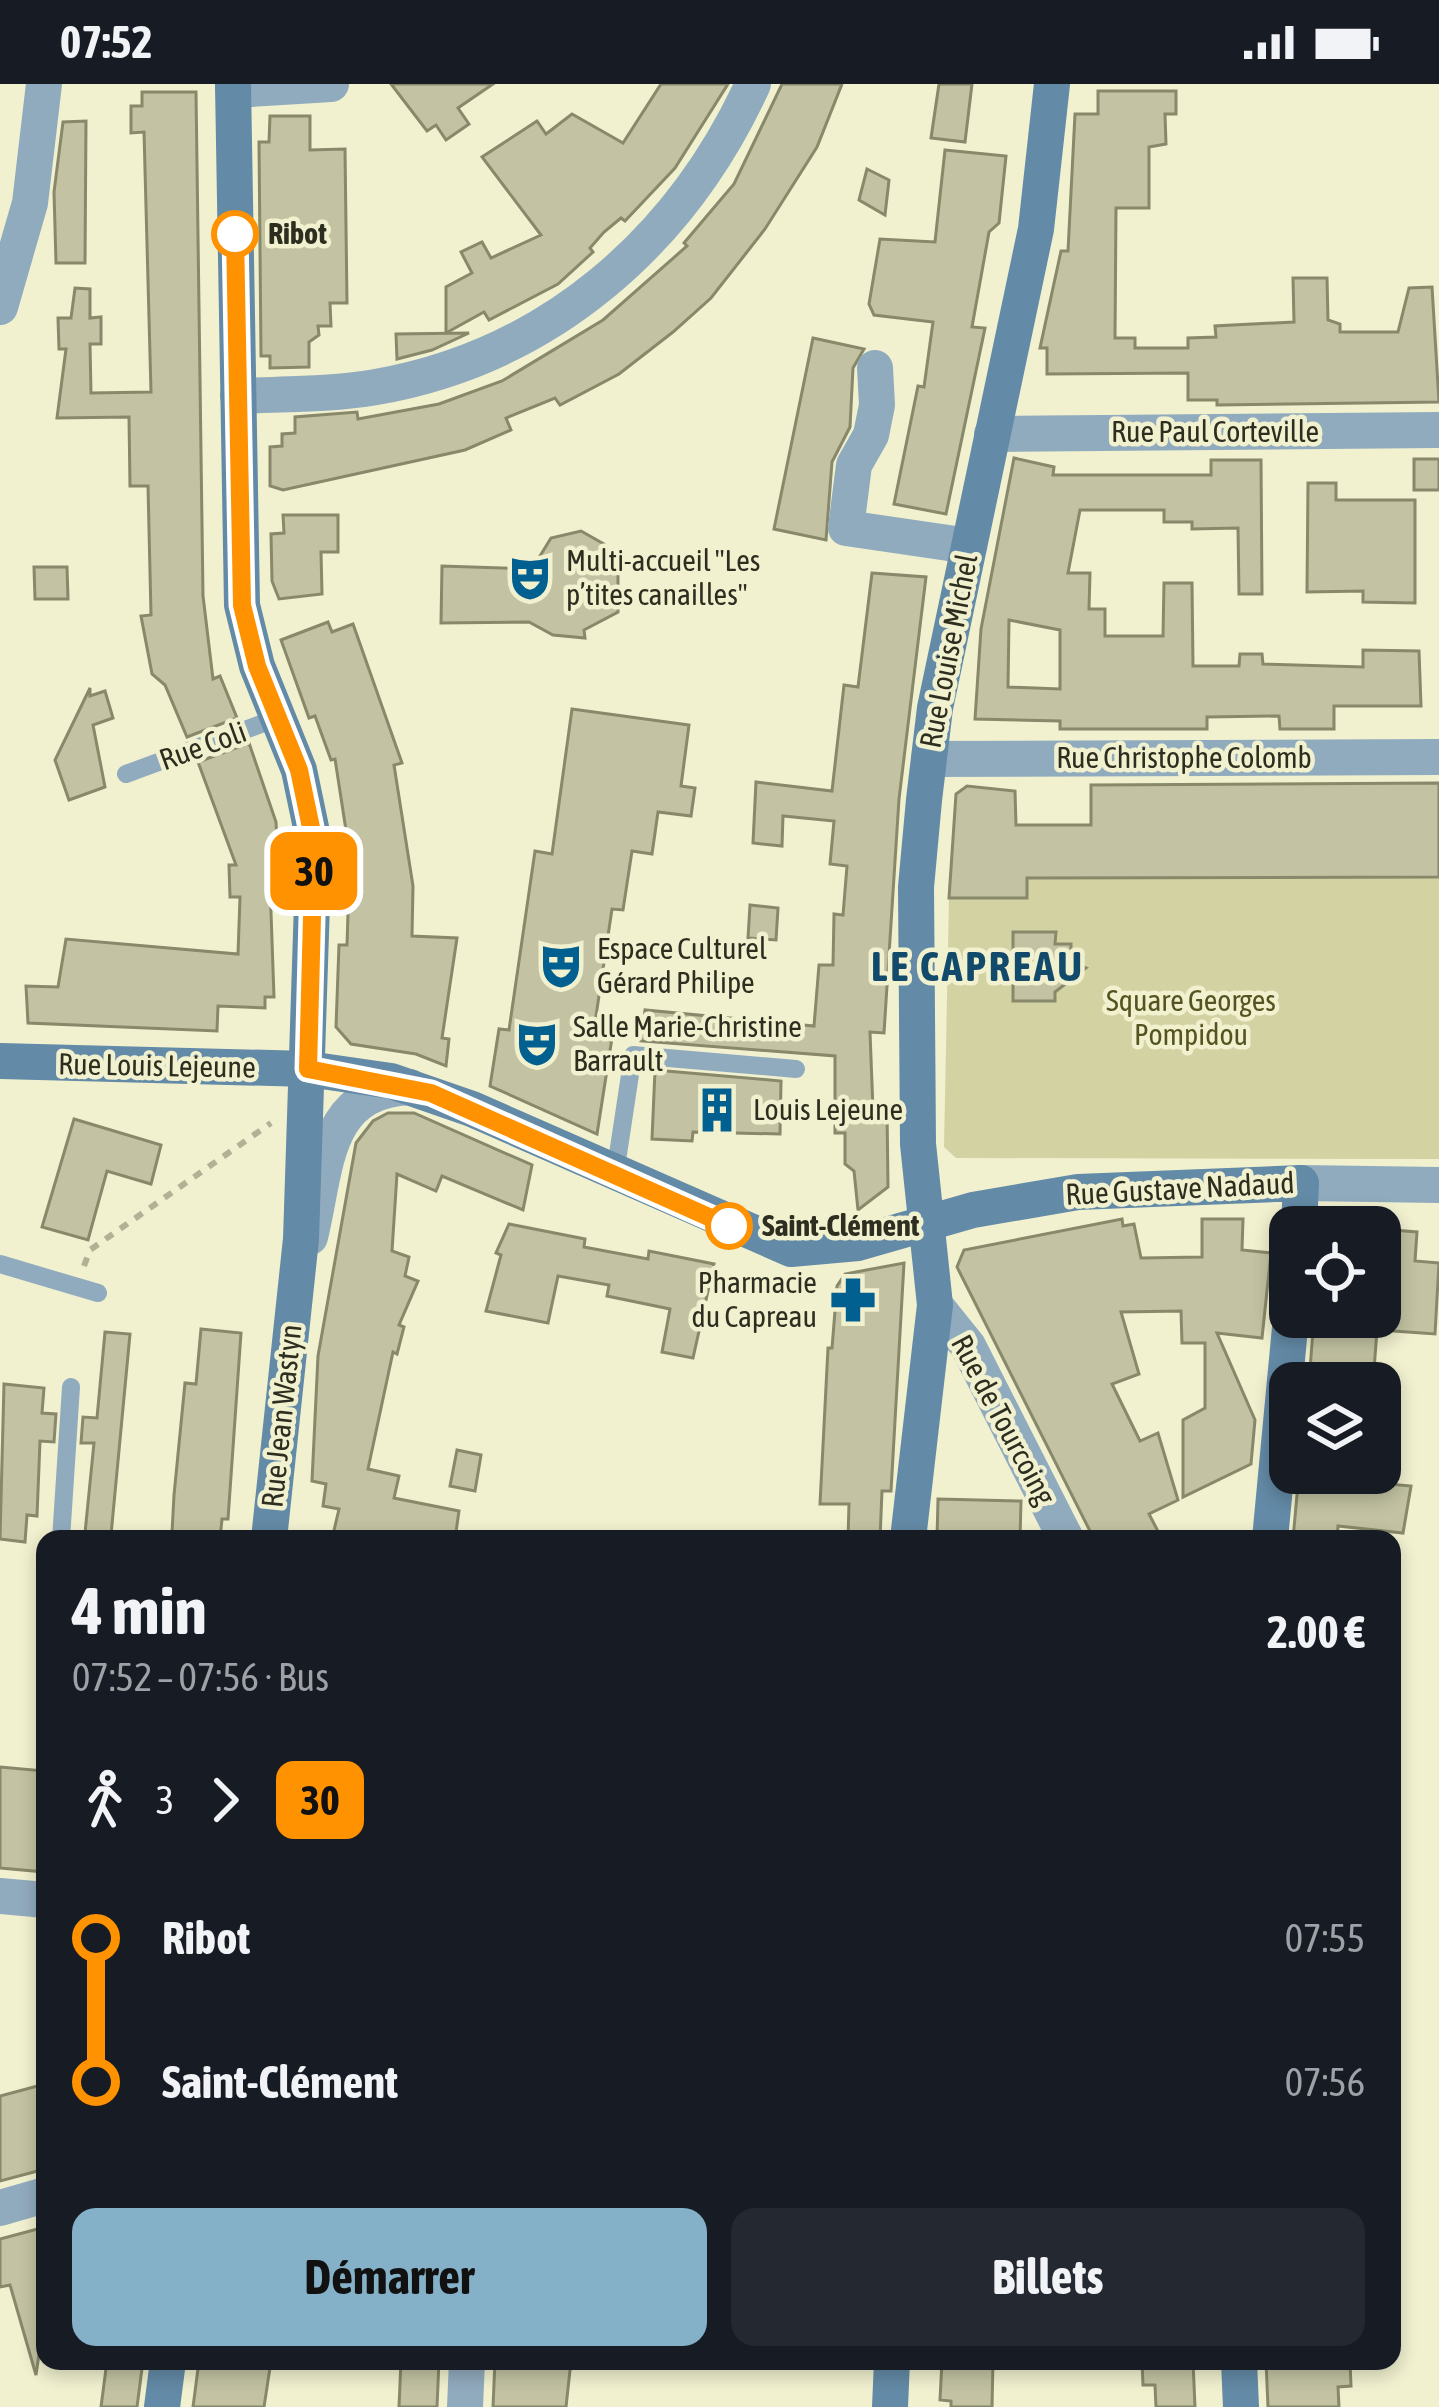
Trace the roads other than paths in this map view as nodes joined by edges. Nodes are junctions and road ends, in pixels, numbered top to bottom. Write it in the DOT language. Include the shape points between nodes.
graph roads {
  1 [pos="44,84"];
  2 [pos="331,84"];
  3 [pos="753,84"];
  4 [pos="1052,84"];
  5 [pos="232,87"];
  6 [pos="9,251"];
  7 [pos="0,308"];
  8 [pos="875,368"];
  9 [pos="238,396"];
  10 [pos="1439,430"];
  11 [pos="992,434"];
  12 [pos="969,546"];
  13 [pos="280,717"];
  14 [pos="1439,757"];
  15 [pos="929,759"];
  16 [pos="126,774"];
  17 [pos="0,1061"];
  18 [pos="796,1069"];
  19 [pos="308,1086"];
  20 [pos="411,1087"];
  21 [pos="615,1174"];
  22 [pos="1301,1183"];
  23 [pos="1439,1185"];
  24 [pos="1300,1206"];
  25 [pos="924,1224"];
  26 [pos="0,1264"];
  27 [pos="296,1292"];
  28 [pos="98,1293"];
  29 [pos="934,1305"];
  30 [pos="1289,1338"];
  31 [pos="71,1387"];
  32 [pos="63,1530"];
  33 [pos="270,1530"];
  34 [pos="909,1530"];
  35 [pos="1061,1530"];
  36 [pos="1271,1530"];
  37 [pos="0,1896"];
  38 [pos="36,1899"];
  39 [pos="36,2198"];
  40 [pos="0,2208"];
  41 [pos="167,2370"];
  42 [pos="466,2370"];
  43 [pos="892,2370"];
  44 [pos="1239,2370"];
  45 [pos="162,2407"];
  46 [pos="465,2407"];
  47 [pos="890,2407"];
  48 [pos="1241,2407"];
  1 -- 6 [label="street"];
  2 -- 5 [label="street"];
  3 -- 9 [label="street" via="717,156 666,223 612,278 551,322 399,383"];
  4 -- 11 [label="street, Rue Louise Michel" via="1036,229"];
  5 -- 9 [label="street, Rue Coli"];
  6 -- 7 [label="street"];
  8 -- 12 [label="street" via="877,405 854,465 846,528"];
  9 -- 13 [label="street, Rue Coli" via="242,605"];
  10 -- 11 [label="street, Rue Paul Corteville"];
  11 -- 12 [label="street, Rue Louise Michel"];
  12 -- 15 [label="street, Rue Louise Michel"];
  13 -- 16 [label="lane, Rue Coli"];
  13 -- 19 [label="street, Rue Coli" via="314,842"];
  14 -- 15 [label="street, Rue Christophe Colomb"];
  15 -- 25 [label="street, Rue Louise Michel" via="916,887"];
  17 -- 19 [label="street, Rue Louis Lejeune"];
  18 -- 21 [label="lane" via="633,1055"];
  19 -- 20 [label="street, Rue Louis Lejeune"];
  19 -- 27 [label="street, Rue Jean Wastyn"];
  20 -- 21 [label="street, Rue Louis Lejeune"];
  20 -- 27 [label="street, Rue Jean Wastyn" via="361,1097 342,1118"];
  21 -- 25 [label="street, Rue Louis Lejeune" via="791,1249 858,1243"];
  22 -- 23 [label="street, Rue Gustave Nadaud"];
  22 -- 24 [label="street"];
  22 -- 25 [label="street, Rue Gustave Nadaud" via="1096,1190"];
  25 -- 29 [label="street, Rue Louise Michel"];
  26 -- 28 [label="lane"];
  27 -- 33 [label="street, Rue Jean Wastyn"];
  29 -- 34 [label="street, Rue Louise Michel"];
  29 -- 35 [label="street, Rue de Tourcoing" via="968,1346"];
  30 -- 36 [label="street"];
  31 -- 32 [label="lane"];
  37 -- 38 [label="street"];
  39 -- 40 [label="street"];
  41 -- 45 [label="street"];
  42 -- 46 [label="street"];
  43 -- 47 [label="street"];
  44 -- 48 [label="street"];
}
